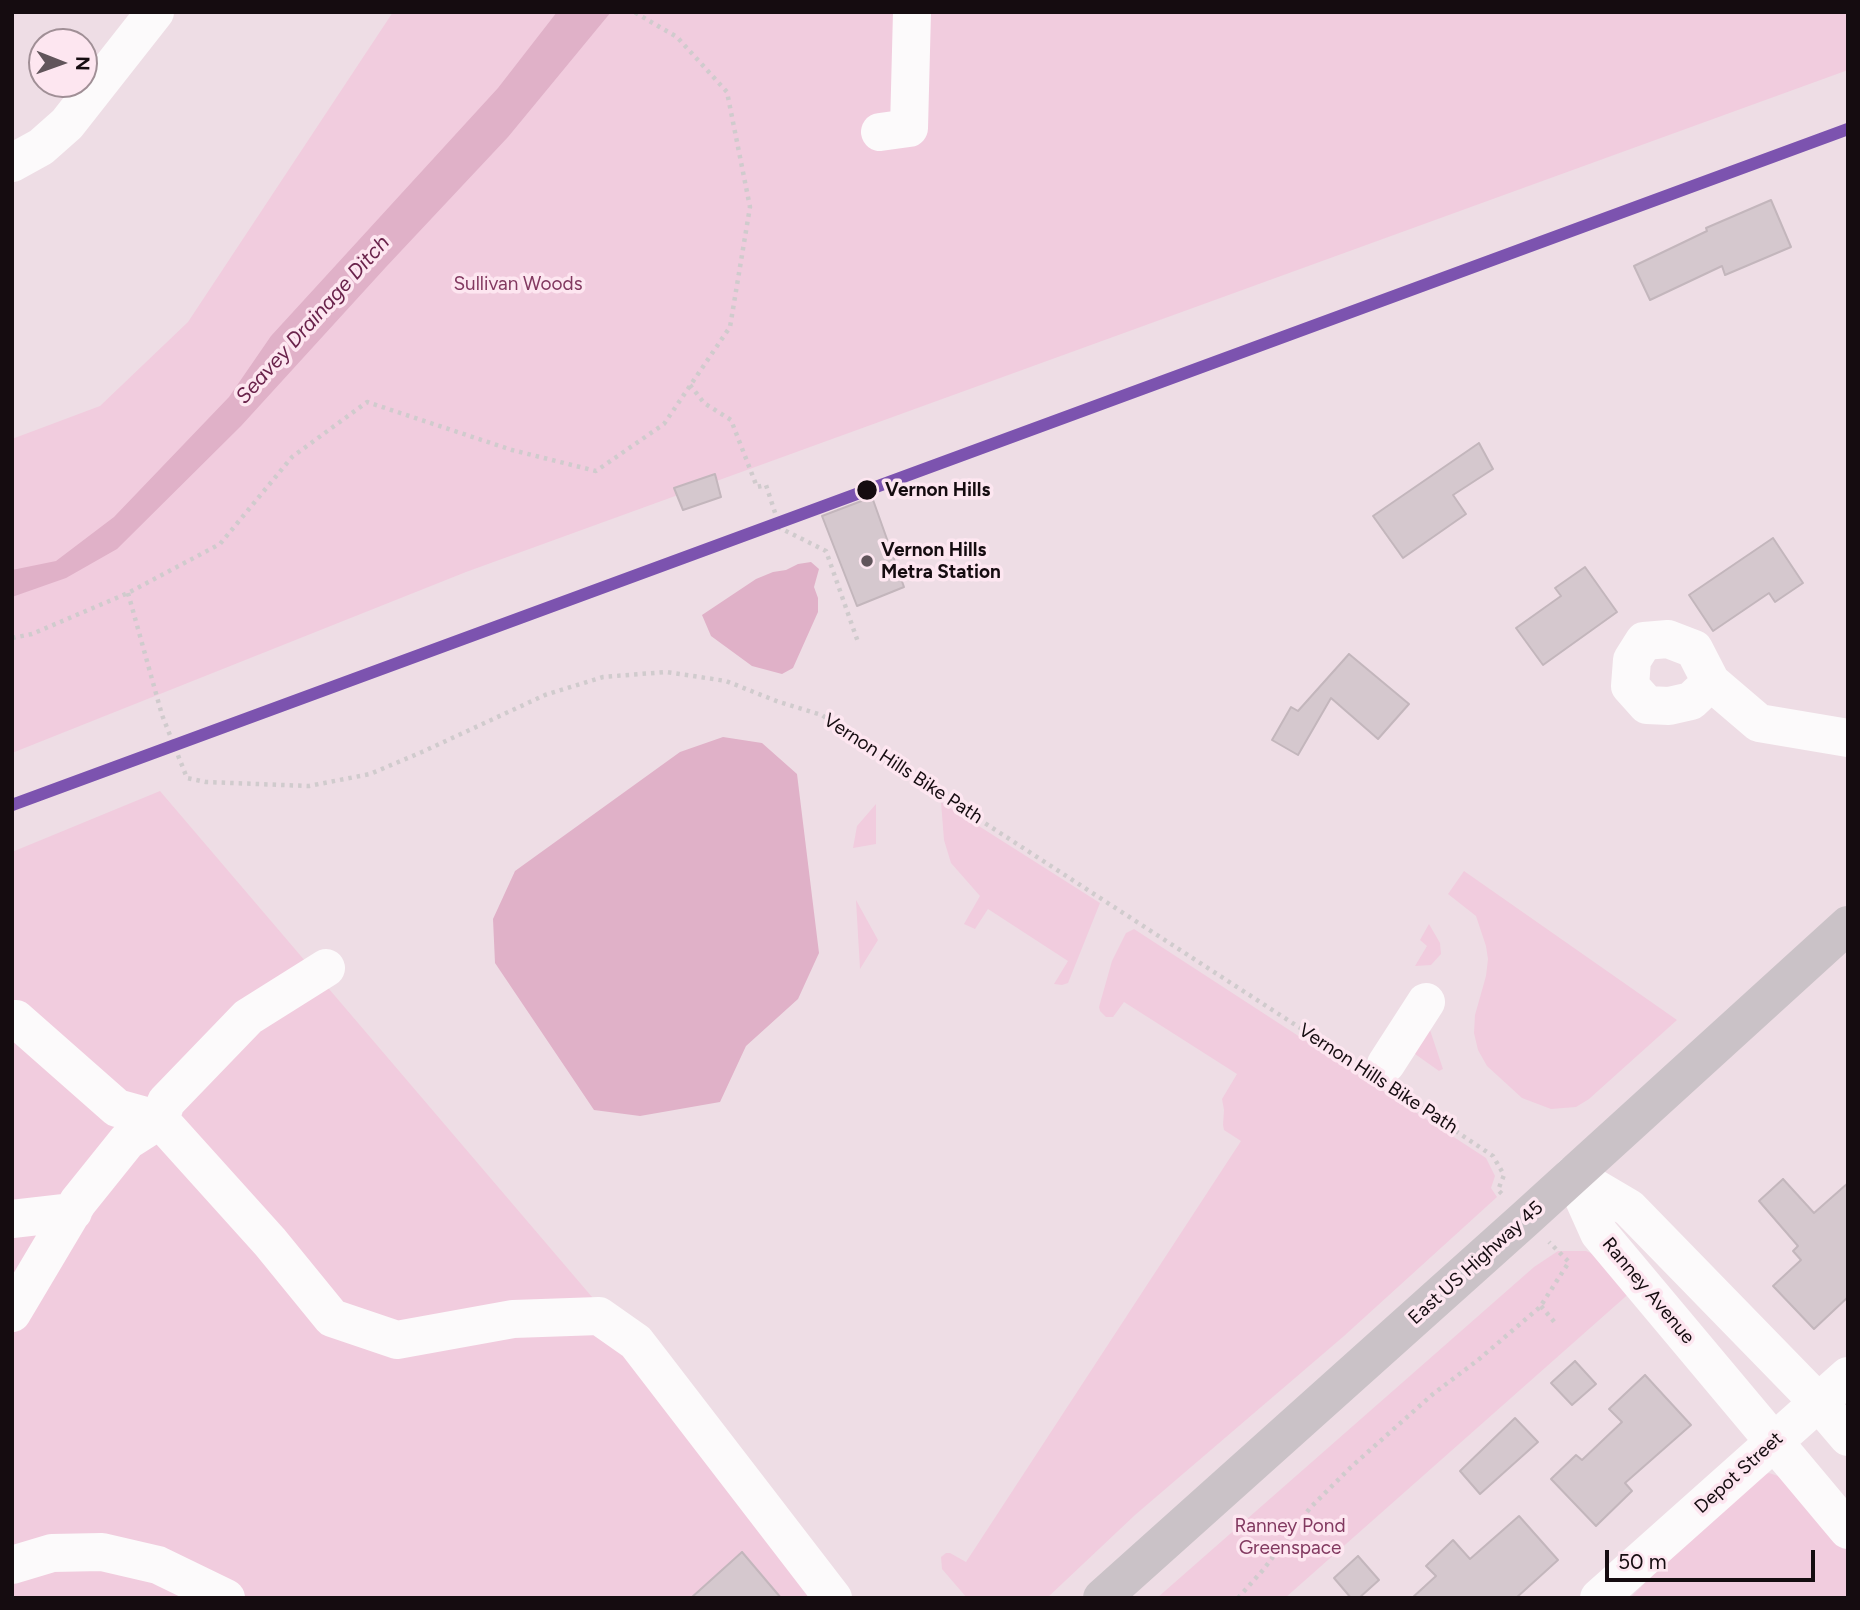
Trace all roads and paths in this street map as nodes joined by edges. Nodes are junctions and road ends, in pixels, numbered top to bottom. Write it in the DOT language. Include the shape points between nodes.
graph roads {
  1 [pos="155,12"];
  2 [pos="634,12"];
  3 [pos="912,12"];
  4 [pos="880,132"];
  5 [pos="12,163"];
  6 [pos="690,385"];
  7 [pos="128,593"];
  8 [pos="12,638"];
  9 [pos="858,642"];
  10 [pos="1711,682"];
  11 [pos="1848,738"];
  12 [pos="1848,925"];
  13 [pos="326,968"];
  14 [pos="1426,1002"];
  15 [pos="16,1019"];
  16 [pos="1381,1074"];
  17 [pos="160,1119"];
  18 [pos="1573,1175"];
  19 [pos="1499,1190"];
  20 [pos="73,1212"];
  21 [pos="12,1219"];
  22 [pos="1569,1262"];
  23 [pos="1541,1306"];
  24 [pos="12,1313"];
  25 [pos="1556,1324"];
  26 [pos="1848,1376"];
  27 [pos="1819,1403"];
  28 [pos="1848,1437"];
  29 [pos="1774,1442"];
  30 [pos="1848,1530"];
  31 [pos="12,1565"];
  32 [pos="226,1598"];
  33 [pos="833,1598"];
  34 [pos="1102,1598"];
  35 [pos="1238,1598"];
  36 [pos="1599,1598"];
  1 -- 5 [label="street" via="67,124 41,147"];
  2 -- 6 [label="path" via="677,37 727,92 750,207 730,327"];
  3 -- 4 [label="street" via="909,128"];
  6 -- 7 [label="path" via="664,424 596,471 512,450 366,402 292,457 220,544"];
  6 -- 9 [label="path" via="704,403 731,420 757,487 766,485 780,528 826,551"];
  7 -- 8 [label="path" via="32,634"];
  7 -- 16 [label="path, Vernon Hills Bike Path" via="162,715 187,778 309,786 370,774 545,695 603,677 666,672 726,681 822,715 896,770"];
  10 -- 11 [label="street" via="1759,723"];
  12 -- 18 [label="main road, East US Highway 45"];
  13 -- 17 [label="street" via="247,1017 166,1102"];
  14 -- 16 [label="street"];
  15 -- 17 [label="street" via="117,1108"];
  16 -- 19 [label="path, Vernon Hills Bike Path" via="1493,1156 1504,1175"];
  17 -- 20 [label="street" via="127,1141"];
  17 -- 33 [label="street" via="332,1318 397,1340 513,1319 599,1316 636,1342"];
  18 -- 27 [label="street, Ranney Avenue" via="1629,1208"];
  18 -- 29 [label="street, Ranney Avenue" via="1599,1233"];
  18 -- 34 [label="main road, East US Highway 45"];
  20 -- 21 [label="street"];
  20 -- 24 [label="street"];
  22 -- 23 [label="path"];
  23 -- 25 [label="path"];
  23 -- 35 [label="path" via="1351,1467 1310,1508"];
  26 -- 27 [label="street, Depot Street"];
  27 -- 28 [label="street, Ranney Avenue"];
  27 -- 29 [label="street, Depot Street"];
  29 -- 30 [label="street, Ranney Avenue"];
  29 -- 36 [label="street, Depot Street"];
  31 -- 32 [label="street" via="52,1553 102,1552 158,1565"];
}
